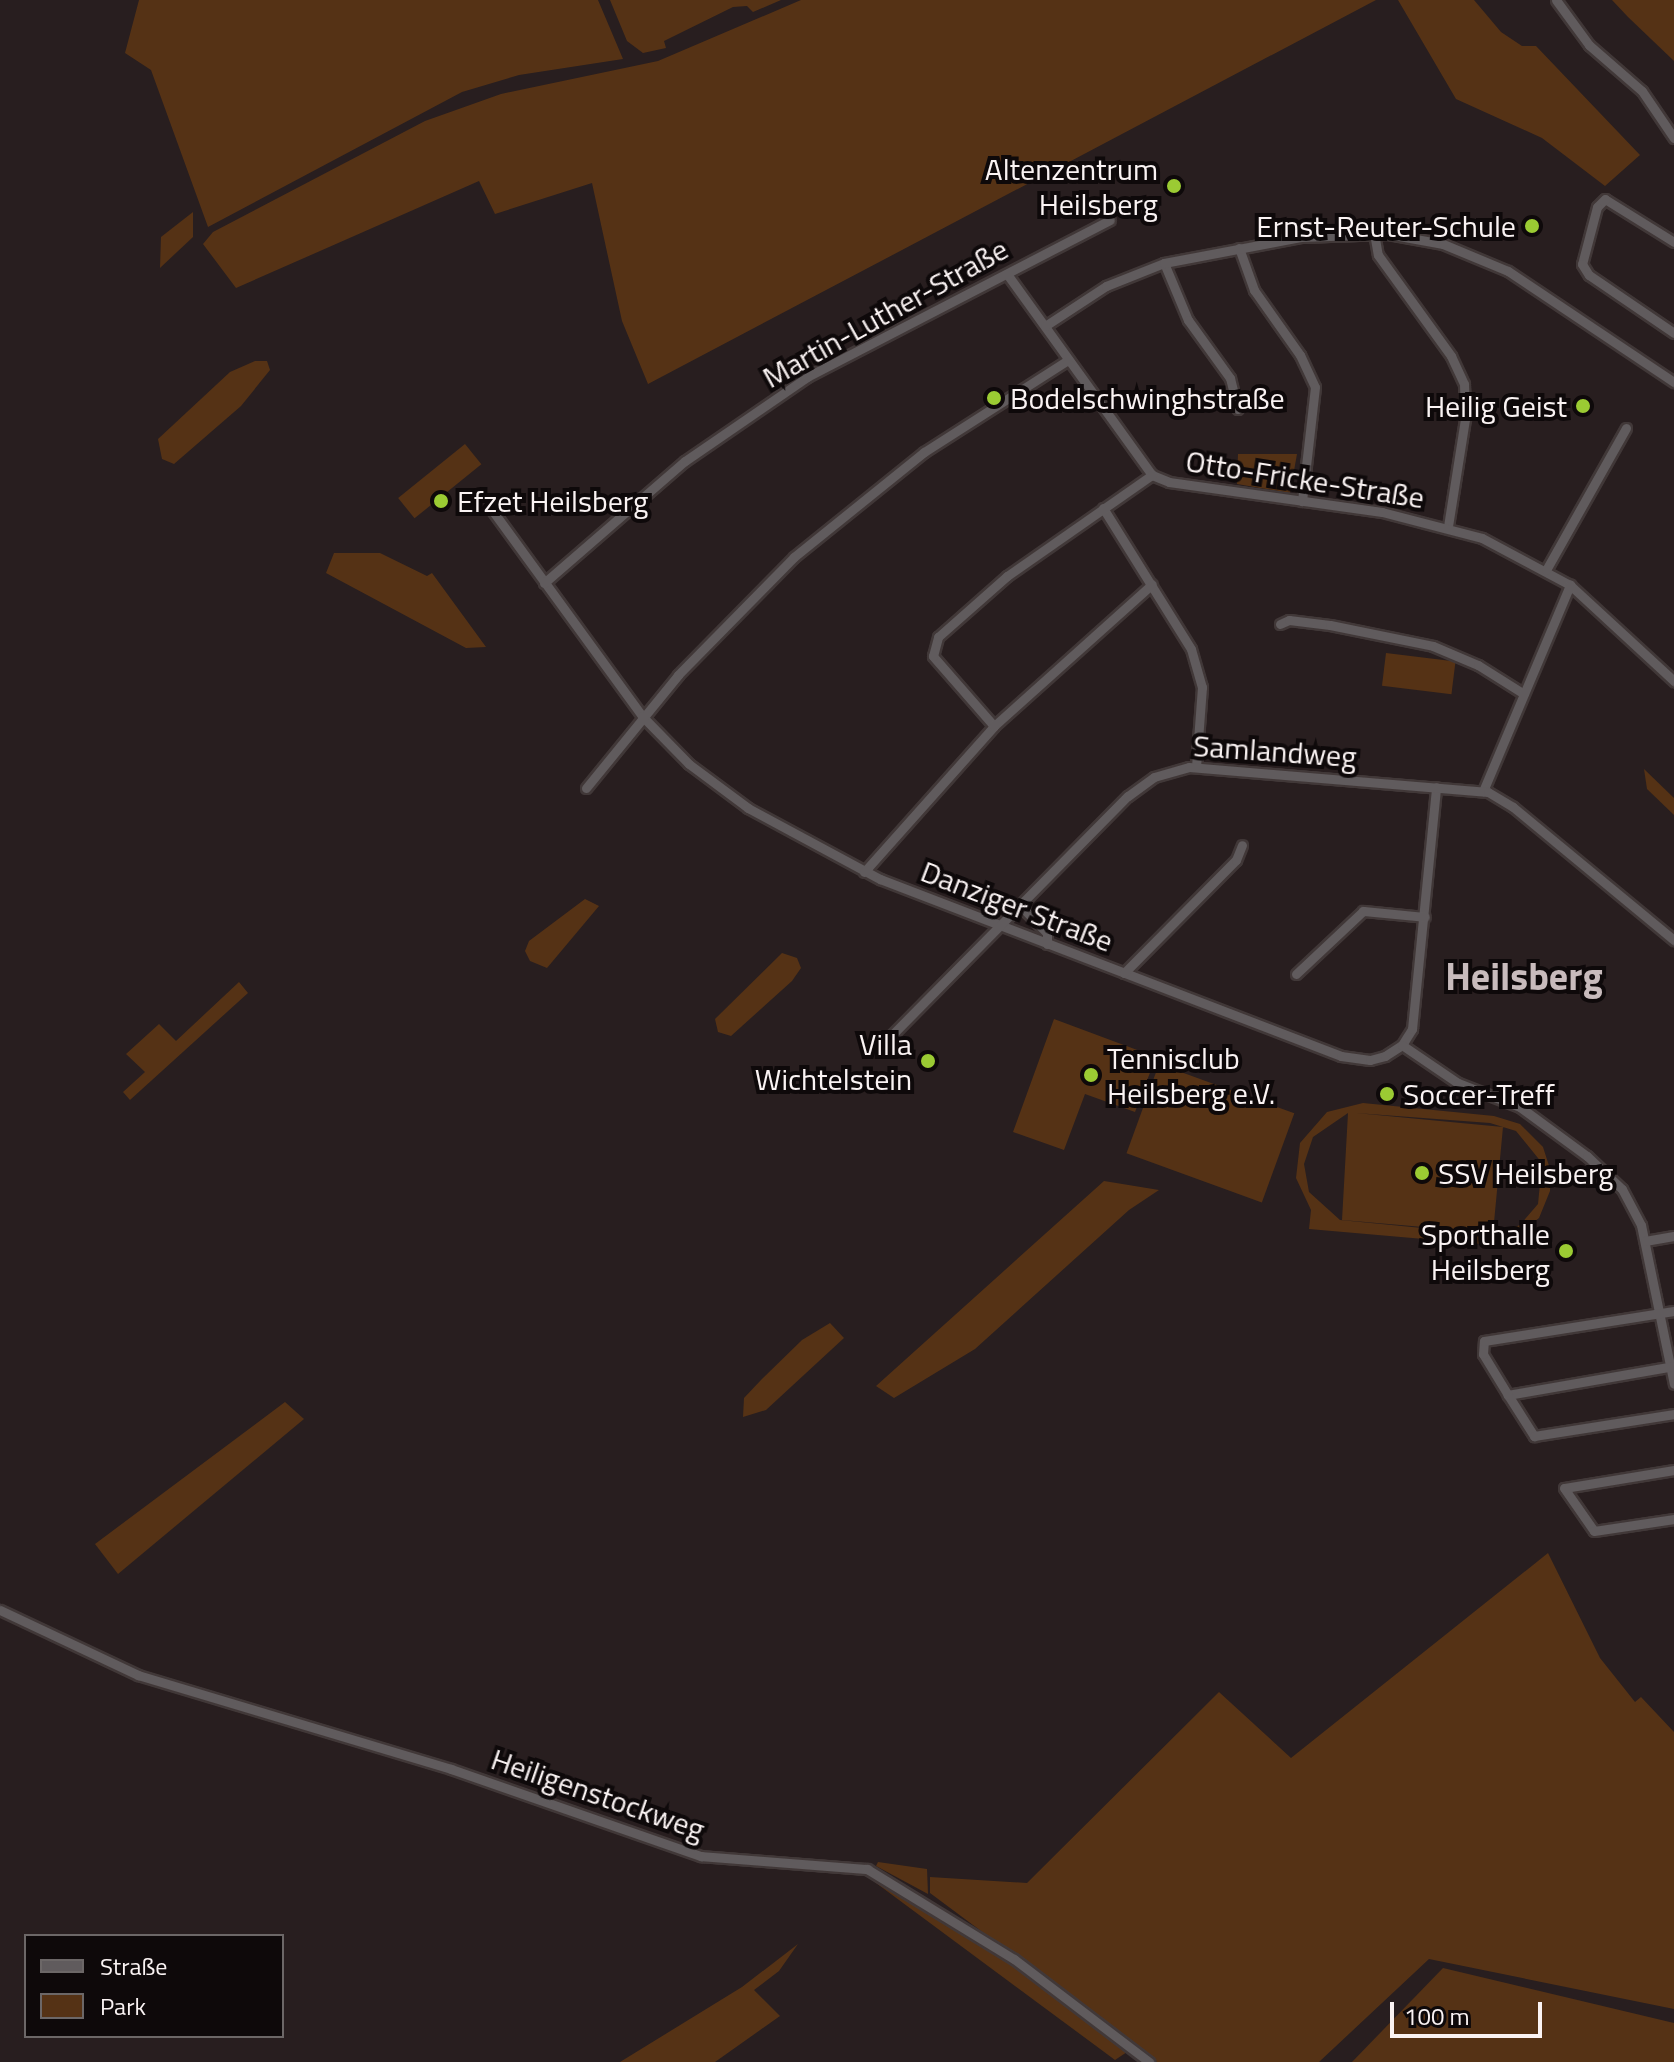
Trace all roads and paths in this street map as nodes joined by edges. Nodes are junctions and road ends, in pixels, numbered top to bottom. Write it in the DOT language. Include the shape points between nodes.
graph roads {
  1 [pos="1556,0"];
  2 [pos="1674,138"];
  3 [pos="1110,220"];
  4 [pos="1374,233"];
  5 [pos="1674,242"];
  6 [pos="1239,248"];
  7 [pos="1164,263"];
  8 [pos="1007,274"];
  9 [pos="1045,326"];
  10 [pos="1674,333"];
  11 [pos="1068,360"];
  12 [pos="1672,376"];
  13 [pos="1238,409"];
  14 [pos="1626,428"];
  15 [pos="1152,475"];
  16 [pos="1302,501"];
  17 [pos="1103,508"];
  18 [pos="492,510"];
  19 [pos="1448,526"];
  20 [pos="1546,570"];
  21 [pos="544,583"];
  22 [pos="1152,584"];
  23 [pos="1570,585"];
  24 [pos="1280,624"];
  25 [pos="1674,681"];
  26 [pos="1524,694"];
  27 [pos="642,716"];
  28 [pos="994,726"];
  29 [pos="1196,766"];
  30 [pos="1436,787"];
  31 [pos="586,788"];
  32 [pos="1483,791"];
  33 [pos="1242,845"];
  34 [pos="864,872"];
  35 [pos="1020,905"];
  36 [pos="1425,917"];
  37 [pos="999,925"];
  38 [pos="1674,940"];
  39 [pos="1047,944"];
  40 [pos="1124,973"];
  41 [pos="1296,974"];
  42 [pos="884,1043"];
  43 [pos="1402,1045"];
  44 [pos="1674,1236"];
  45 [pos="1645,1241"];
  46 [pos="1674,1311"];
  47 [pos="1658,1313"];
  48 [pos="1672,1367"];
  49 [pos="1674,1384"];
  50 [pos="1508,1395"];
  51 [pos="1674,1414"];
  52 [pos="1674,1470"];
  53 [pos="1674,1519"];
  54 [pos="0,1610"];
  55 [pos="1149,2062"];
  1 -- 2 [label="street" via="1589,45 1642,91"];
  3 -- 8 [label="street, Martin-Luther-Straße"];
  4 -- 6 [label="street"];
  4 -- 12 [label="street" via="1429,241 1496,265"];
  4 -- 19 [label="street" via="1378,255 1451,356 1464,384 1465,419"];
  5 -- 10 [label="street" via="1605,199 1597,207 1582,264 1589,275"];
  6 -- 7 [label="street"];
  6 -- 16 [label="street" via="1254,290 1300,355 1315,387"];
  7 -- 9 [label="street" via="1106,286"];
  7 -- 13 [label="street" via="1188,320 1230,378"];
  8 -- 9 [label="street, Otto-Fricke-Straße"];
  8 -- 21 [label="street, Martin-Luther-Straße" via="872,340 773,399 662,480"];
  9 -- 11 [label="street, Otto-Fricke-Straße"];
  11 -- 15 [label="street, Otto-Fricke-Straße"];
  11 -- 27 [label="street" via="942,440 826,530 739,609"];
  14 -- 20 [label="street"];
  15 -- 16 [label="street, Otto-Fricke-Straße"];
  15 -- 17 [label="street"];
  16 -- 19 [label="street, Otto-Fricke-Straße"];
  17 -- 22 [label="street"];
  17 -- 28 [label="street" via="994,586 934,643 938,663"];
  18 -- 21 [label="street, Danziger Straße"];
  19 -- 20 [label="street, Otto-Fricke-Straße"];
  20 -- 23 [label="street, Otto-Fricke-Straße"];
  21 -- 27 [label="street, Danziger Straße"];
  22 -- 28 [label="street"];
  22 -- 29 [label="street" via="1185,635 1200,679"];
  23 -- 25 [label="street, Otto-Fricke-Straße"];
  23 -- 26 [label="street"];
  24 -- 26 [label="street" via="1289,620 1330,625 1433,646 1478,665"];
  26 -- 32 [label="street"];
  27 -- 31 [label="street"];
  27 -- 34 [label="street, Danziger Straße" via="733,798"];
  28 -- 34 [label="street"];
  29 -- 30 [label="street, Samlandweg"];
  29 -- 35 [label="street, Samlandweg" via="1162,774 1128,796"];
  30 -- 32 [label="street, Samlandweg"];
  30 -- 36 [label="street"];
  32 -- 38 [label="street, Samlandweg" via="1513,807"];
  33 -- 40 [label="street" via="1236,860"];
  34 -- 37 [label="street, Danziger Straße"];
  35 -- 37 [label="street, Samlandweg"];
  35 -- 39 [label="street" via="1047,933"];
  36 -- 41 [label="street" via="1363,911"];
  36 -- 43 [label="street" via="1416,1014"];
  37 -- 39 [label="street, Danziger Straße"];
  37 -- 42 [label="street, Samlandweg"];
  39 -- 40 [label="street, Danziger Straße"];
  40 -- 43 [label="street, Danziger Straße" via="1341,1056 1370,1060"];
  43 -- 45 [label="street" via="1468,1089 1508,1101 1573,1146 1622,1189"];
  44 -- 45 [label="street"];
  45 -- 47 [label="street"];
  46 -- 47 [label="street"];
  47 -- 48 [label="street"];
  47 -- 50 [label="street" via="1484,1341 1483,1354"];
  48 -- 49 [label="street"];
  48 -- 50 [label="street"];
  50 -- 51 [label="street" via="1534,1436"];
  52 -- 53 [label="street" via="1564,1488 1594,1531"];
  54 -- 55 [label="street, Heiligenstockweg" via="138,1675 451,1769 701,1856 867,1869 1014,1959"];
}
